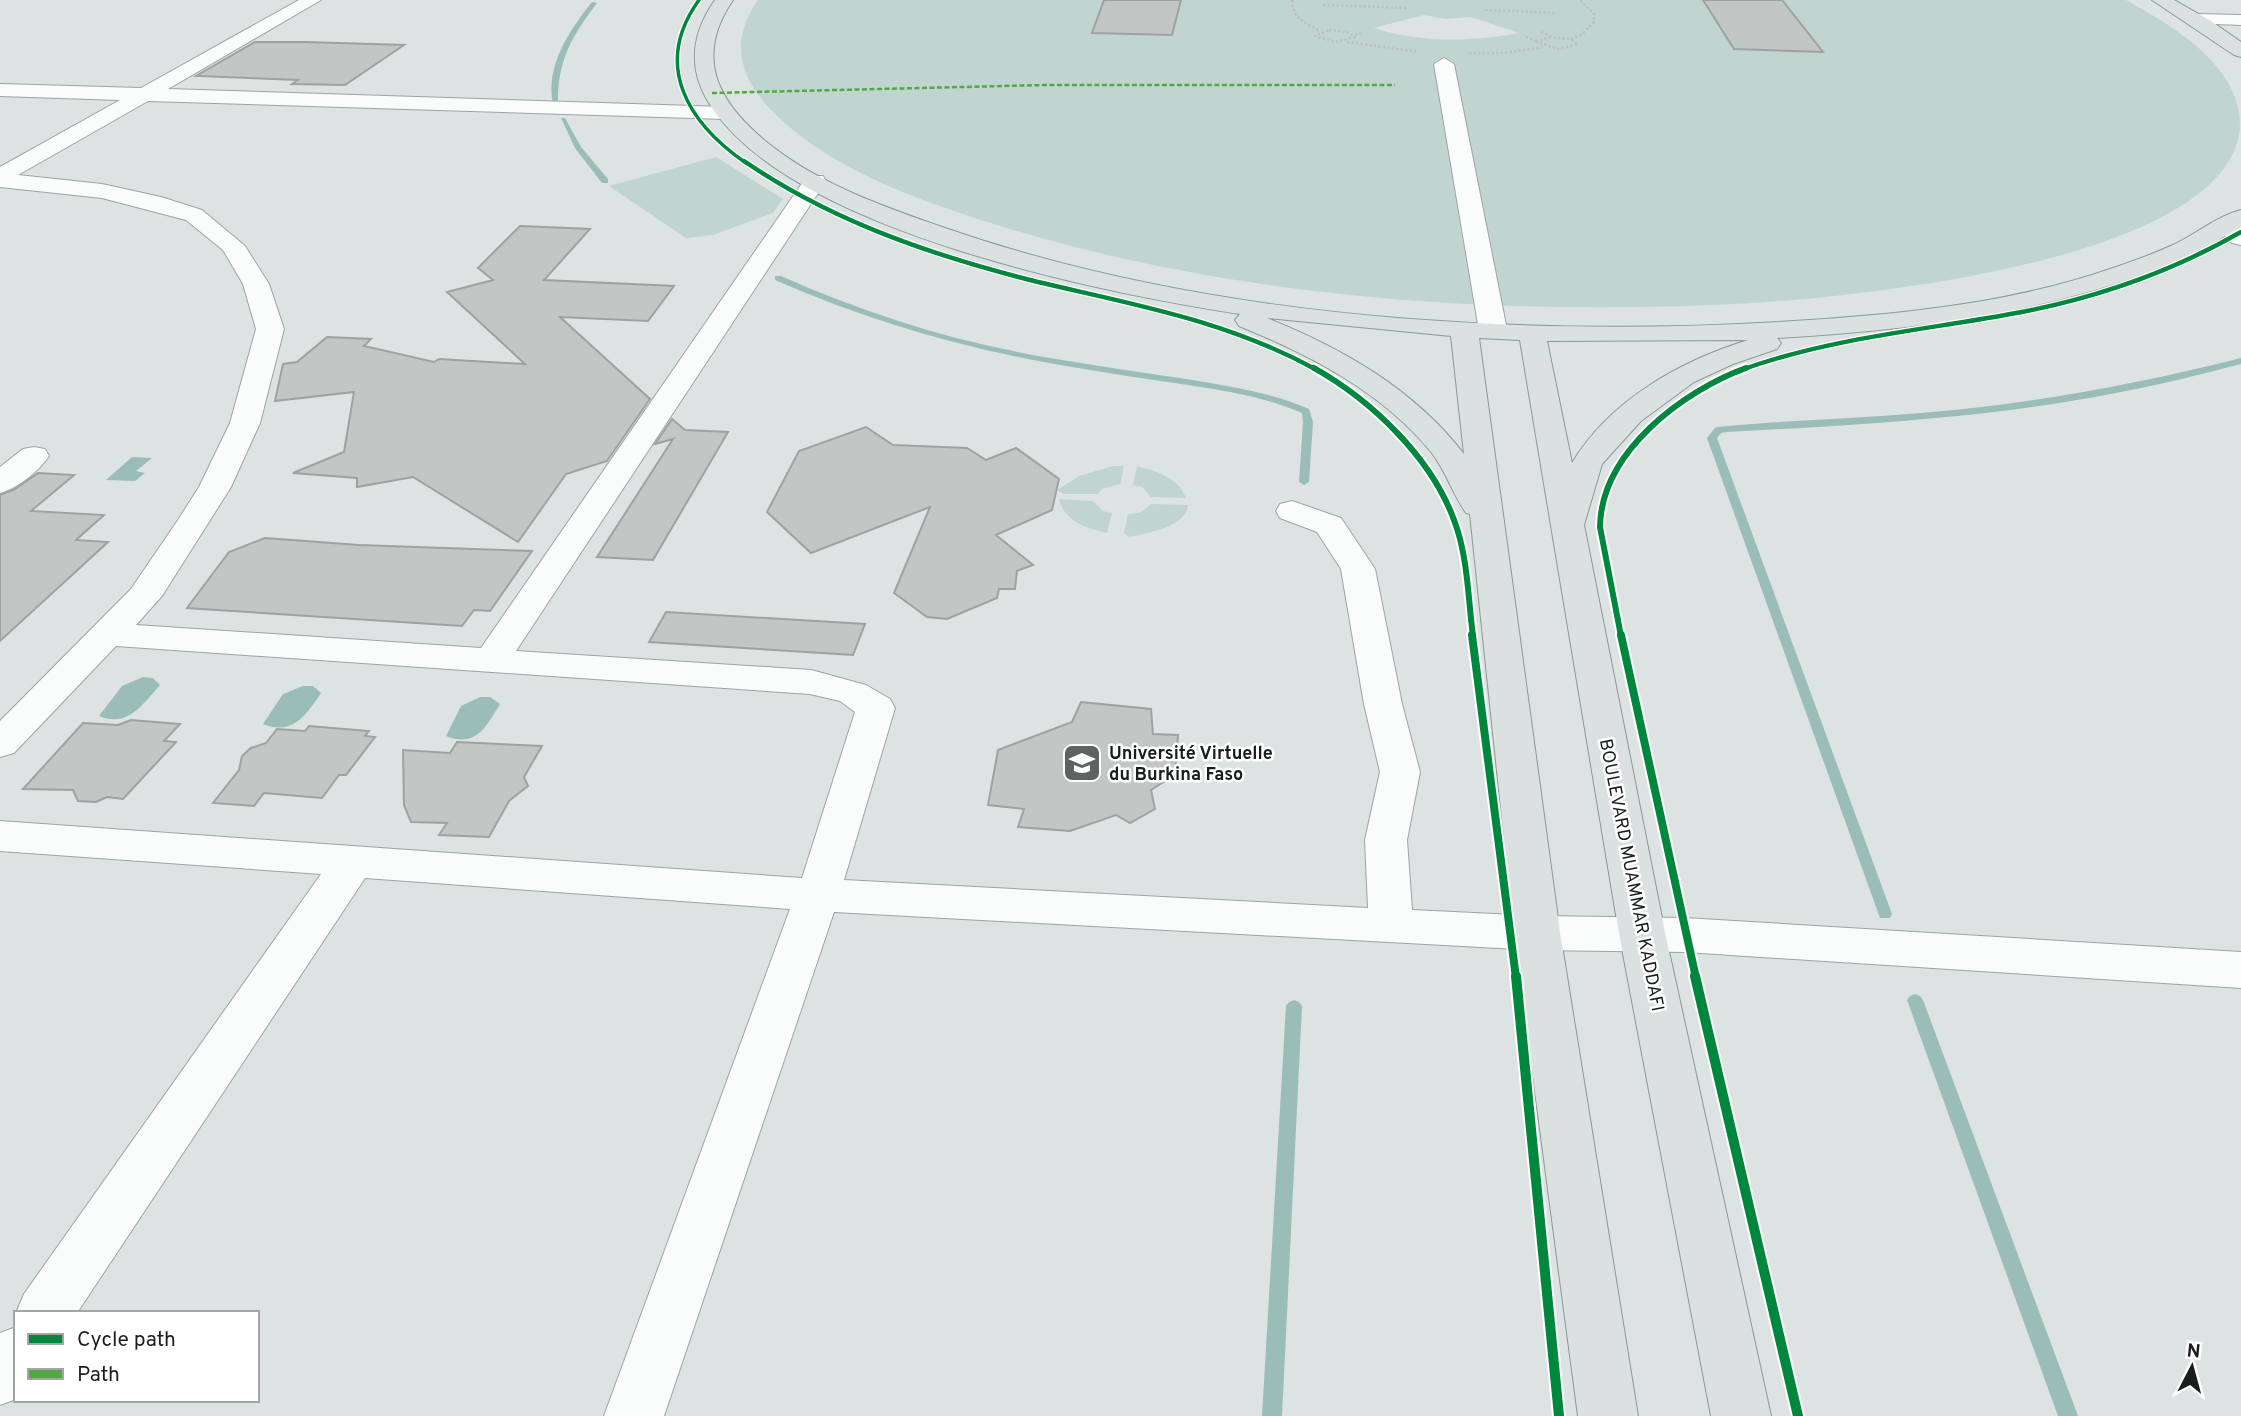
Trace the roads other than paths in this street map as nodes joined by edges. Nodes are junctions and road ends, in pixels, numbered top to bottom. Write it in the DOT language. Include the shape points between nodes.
graph roads {
  1 [pos="312,0"];
  2 [pos="724,0"];
  3 [pos="2161,0"];
  4 [pos="2196,19"];
  5 [pos="2241,20"];
  6 [pos="2237,45"];
  7 [pos="1444,64"];
  8 [pos="0,80"];
  9 [pos="0,90"];
  10 [pos="89,94"];
  11 [pos="144,95"];
  12 [pos="725,113"];
  13 [pos="0,178"];
  14 [pos="815,181"];
  15 [pos="2236,227"];
  16 [pos="1176,294"];
  17 [pos="1821,327"];
  18 [pos="1478,329"];
  19 [pos="1532,332"];
  20 [pos="34,456"];
  21 [pos="0,483"];
  22 [pos="1292,511"];
  23 [pos="1567,531"];
  24 [pos="1490,533"];
  25 [pos="107,634"];
  26 [pos="491,660"];
  27 [pos="0,744"];
  28 [pos="0,836"];
  29 [pos="353,862"];
  30 [pos="817,895"];
  31 [pos="1391,925"];
  32 [pos="1537,933"];
  33 [pos="1642,933"];
  34 [pos="2241,970"];
  35 [pos="45,1311"];
  36 [pos="14,1357"];
  37 [pos="0,1377"];
  38 [pos="634,1416"];
  39 [pos="1608,1416"];
  40 [pos="1741,1416"];
  1 -- 11 [label="street"];
  2 -- 12 [label="main road" via="706,29 701,52 708,86"];
  3 -- 4 [label="main road"];
  4 -- 5 [label="street"];
  4 -- 6 [label="main road"];
  7 -- 18 [label="street"];
  8 -- 10 [label="street" via="93,84"];
  9 -- 10 [label="street"];
  10 -- 11 [label="street"];
  11 -- 12 [label="street"];
  11 -- 13 [label="street"];
  12 -- 14 [label="main road" via="766,151"];
  13 -- 25 [label="street" via="102,191 194,215 233,246 256,285 270,330 245,423 215,487 144,596"];
  14 -- 16 [label="main road" via="881,213 964,243"];
  14 -- 26 [label="street"];
  15 -- 17 [label="main road" via="2155,261 2055,291 1941,313"];
  16 -- 18 [label="main road" via="1295,312"];
  16 -- 24 [label="main road" via="1283,333 1383,391 1440,442 1463,474"];
  17 -- 19 [label="main road" via="1680,334"];
  17 -- 23 [label="main road" via="1709,363 1659,389 1615,430 1585,468"];
  18 -- 19 [label="main road"];
  18 -- 24 [label="main road"];
  19 -- 23 [label="main road, BOULEVARD MUAMMAR KADDAFI"];
  20 -- 21 [label="street"];
  22 -- 31 [label="street" via="1329,525 1358,569 1400,772 1386,840"];
  23 -- 33 [label="main road, BOULEVARD MUAMMAR KADDAFI"];
  24 -- 32 [label="main road"];
  25 -- 26 [label="street"];
  25 -- 27 [label="street"];
  26 -- 30 [label="street" via="811,682 867,699 876,708"];
  28 -- 29 [label="street"];
  29 -- 30 [label="street"];
  29 -- 35 [label="street"];
  30 -- 31 [label="street"];
  30 -- 38 [label="street"];
  31 -- 32 [label="street"];
  32 -- 33 [label="street"];
  32 -- 39 [label="main road"];
  33 -- 34 [label="street"];
  33 -- 40 [label="main road, BOULEVARD MUAMMAR KADDAFI"];
  36 -- 37 [label="street"];
}
